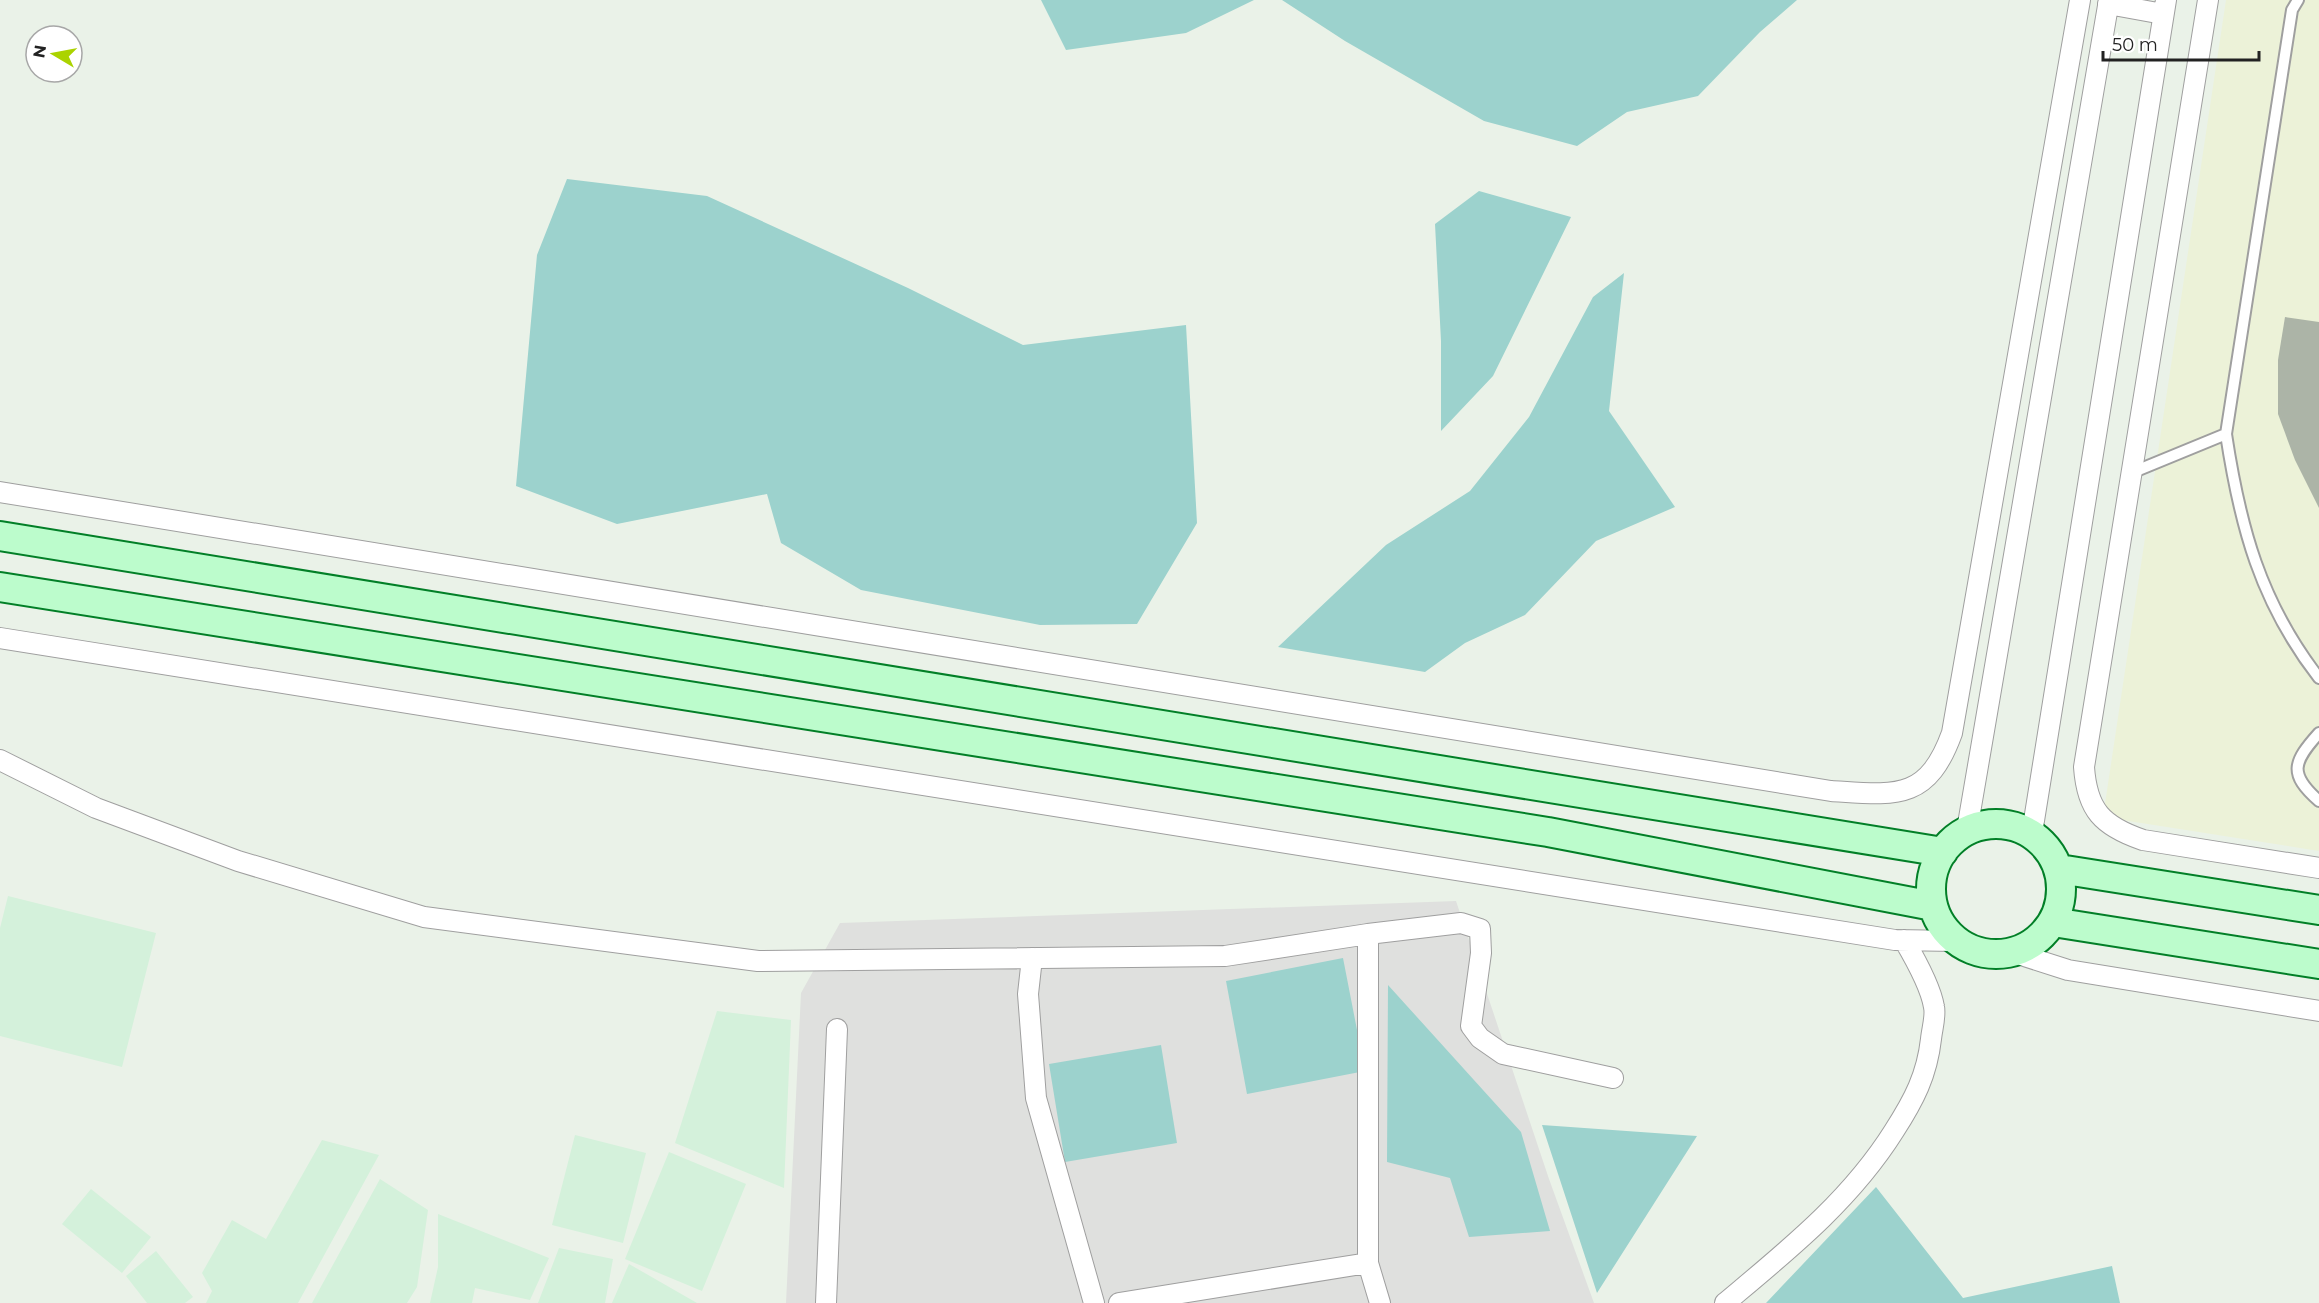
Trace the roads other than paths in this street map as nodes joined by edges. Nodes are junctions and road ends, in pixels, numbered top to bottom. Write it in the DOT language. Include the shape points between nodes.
graph roads {
  1 [pos="2080,0"];
  2 [pos="2208,0"];
  3 [pos="2298,0"];
  4 [pos="2109,2"];
  5 [pos="2164,7"];
  6 [pos="2226,434"];
  7 [pos="2131,473"];
  8 [pos="0,492"];
  9 [pos="0,536"];
  10 [pos="0,587"];
  11 [pos="0,638"];
  12 [pos="2319,678"];
  13 [pos="2319,733"];
  14 [pos="0,760"];
  15 [pos="2319,801"];
  16 [pos="1967,830"];
  17 [pos="2032,833"];
  18 [pos="1943,852"];
  19 [pos="2319,868"];
  20 [pos="2059,869"];
  21 [pos="1933,906"];
  22 [pos="2319,910"];
  23 [pos="2053,922"];
  24 [pos="1368,934"];
  25 [pos="1904,940"];
  26 [pos="1955,941"];
  27 [pos="2015,953"];
  28 [pos="1032,958"];
  29 [pos="2319,964"];
  30 [pos="2319,1011"];
  31 [pos="837,1029"];
  32 [pos="1614,1078"];
  33 [pos="1368,1263"];
  34 [pos="826,1303"];
  35 [pos="1094,1303"];
  36 [pos="1119,1303"];
  37 [pos="1380,1303"];
  38 [pos="1725,1303"];
  1 -- 8 [label="street" via="1952,733 1934,772 1910,788 1890,793 1832,791"];
  2 -- 7 [label="street"];
  3 -- 6 [label="lane" via="2292,10"];
  4 -- 5 [label="street"];
  4 -- 16 [label="street"];
  5 -- 17 [label="street"];
  6 -- 7 [label="lane"];
  6 -- 12 [label="lane" via="2235,492 2255,564 2287,633"];
  7 -- 19 [label="street" via="2084,766 2085,788 2097,813 2119,832 2143,840"];
  9 -- 18 [label="street"];
  10 -- 21 [label="street" via="1548,832"];
  11 -- 25 [label="street"];
  13 -- 15 [label="lane" via="2298,762 2298,776 2302,787"];
  14 -- 28 [label="street" via="96,808 238,861 424,917 758,961"];
  16 -- 17 [label="street" via="1988,824 2011,825"];
  16 -- 18 [label="street"];
  17 -- 20 [label="street" via="2049,849"];
  18 -- 21 [label="street" via="1931,885"];
  20 -- 22 [label="street"];
  20 -- 23 [label="street" via="2062,890"];
  21 -- 26 [label="street" via="1941,925"];
  23 -- 27 [label="street" via="2034,944"];
  23 -- 29 [label="street"];
  24 -- 28 [label="street" via="1225,956"];
  24 -- 32 [label="street" via="1461,923 1480,930 1481,953 1471,1026 1480,1038 1503,1054"];
  24 -- 33 [label="street"];
  25 -- 26 [label="street"];
  25 -- 38 [label="street" via="1934,1007 1928,1062 1913,1101 1849,1192 1805,1236"];
  26 -- 27 [label="street" via="1994,956"];
  27 -- 30 [label="street" via="2068,970"];
  28 -- 35 [label="street" via="1028,994 1036,1098"];
  31 -- 34 [label="street"];
  33 -- 36 [label="street"];
  33 -- 37 [label="street"];
}
